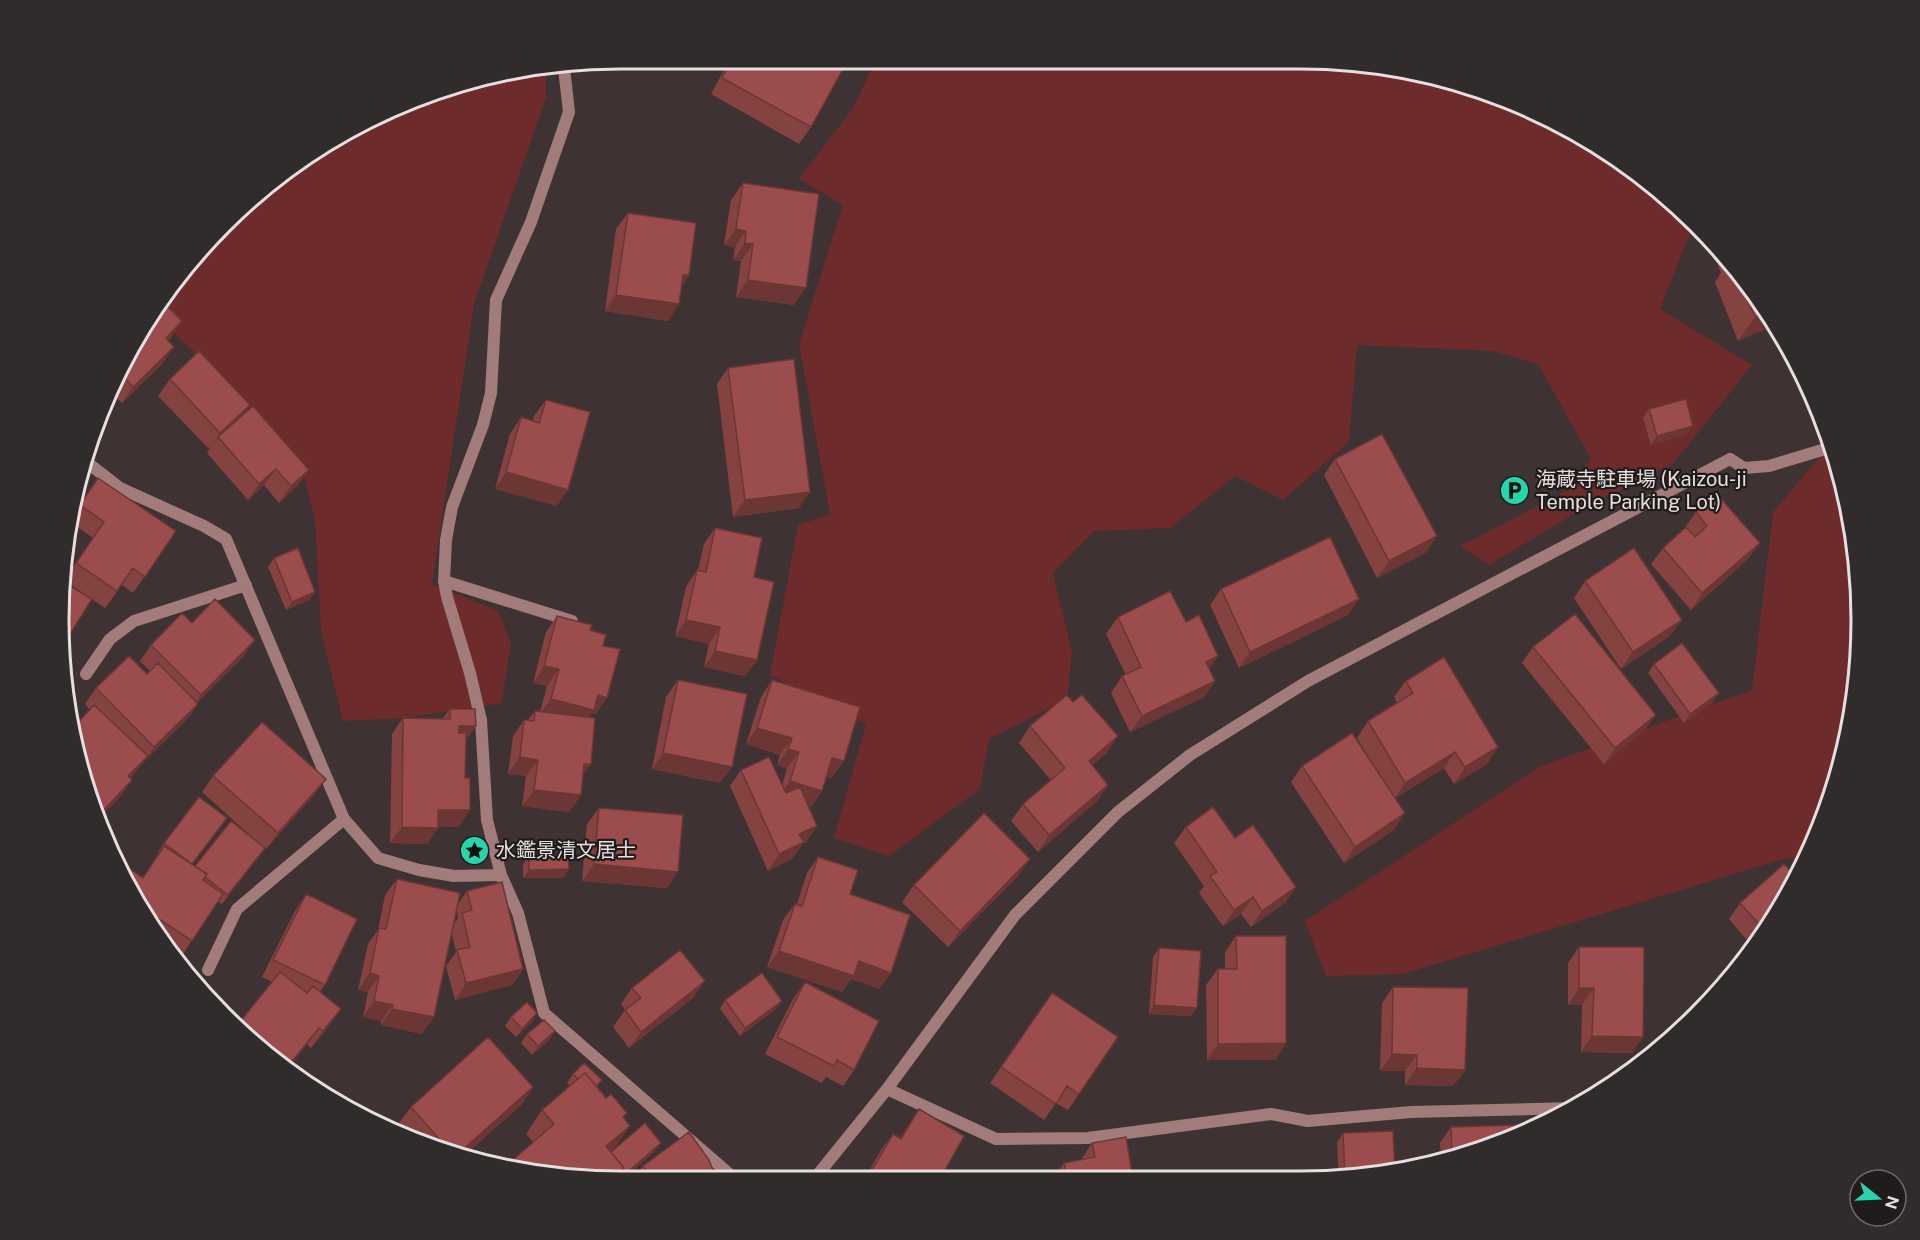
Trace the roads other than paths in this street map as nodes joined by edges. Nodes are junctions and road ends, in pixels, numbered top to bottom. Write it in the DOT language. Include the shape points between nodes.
graph roads {
  1 [pos="564,72"];
  2 [pos="1824,449"];
  3 [pos="91,466"];
  4 [pos="444,581"];
  5 [pos="246,585"];
  6 [pos="573,622"];
  7 [pos="86,674"];
  8 [pos="344,819"];
  9 [pos="501,874"];
  10 [pos="208,970"];
  11 [pos="887,1089"];
  12 [pos="1554,1108"];
  13 [pos="726,1171"];
  14 [pos="821,1171"];
  1 -- 4 [label="street" via="569,112 531,222 496,300 491,393 452,507"];
  2 -- 11 [label="street" via="1769,466 1744,468 1730,459 1308,681 1190,755 1118,812 1015,915"];
  3 -- 5 [label="street" via="120,488 226,539"];
  4 -- 6 [label="street"];
  4 -- 9 [label="street" via="482,720 487,820"];
  5 -- 7 [label="street" via="134,621 110,639"];
  5 -- 8 [label="street"];
  8 -- 9 [label="street" via="378,858 454,876"];
  8 -- 10 [label="street" via="237,909"];
  9 -- 13 [label="street" via="518,913 544,1013"];
  11 -- 12 [label="street" via="996,1139 1088,1138 1271,1114 1308,1121 1411,1112"];
  11 -- 14 [label="street"];
}
